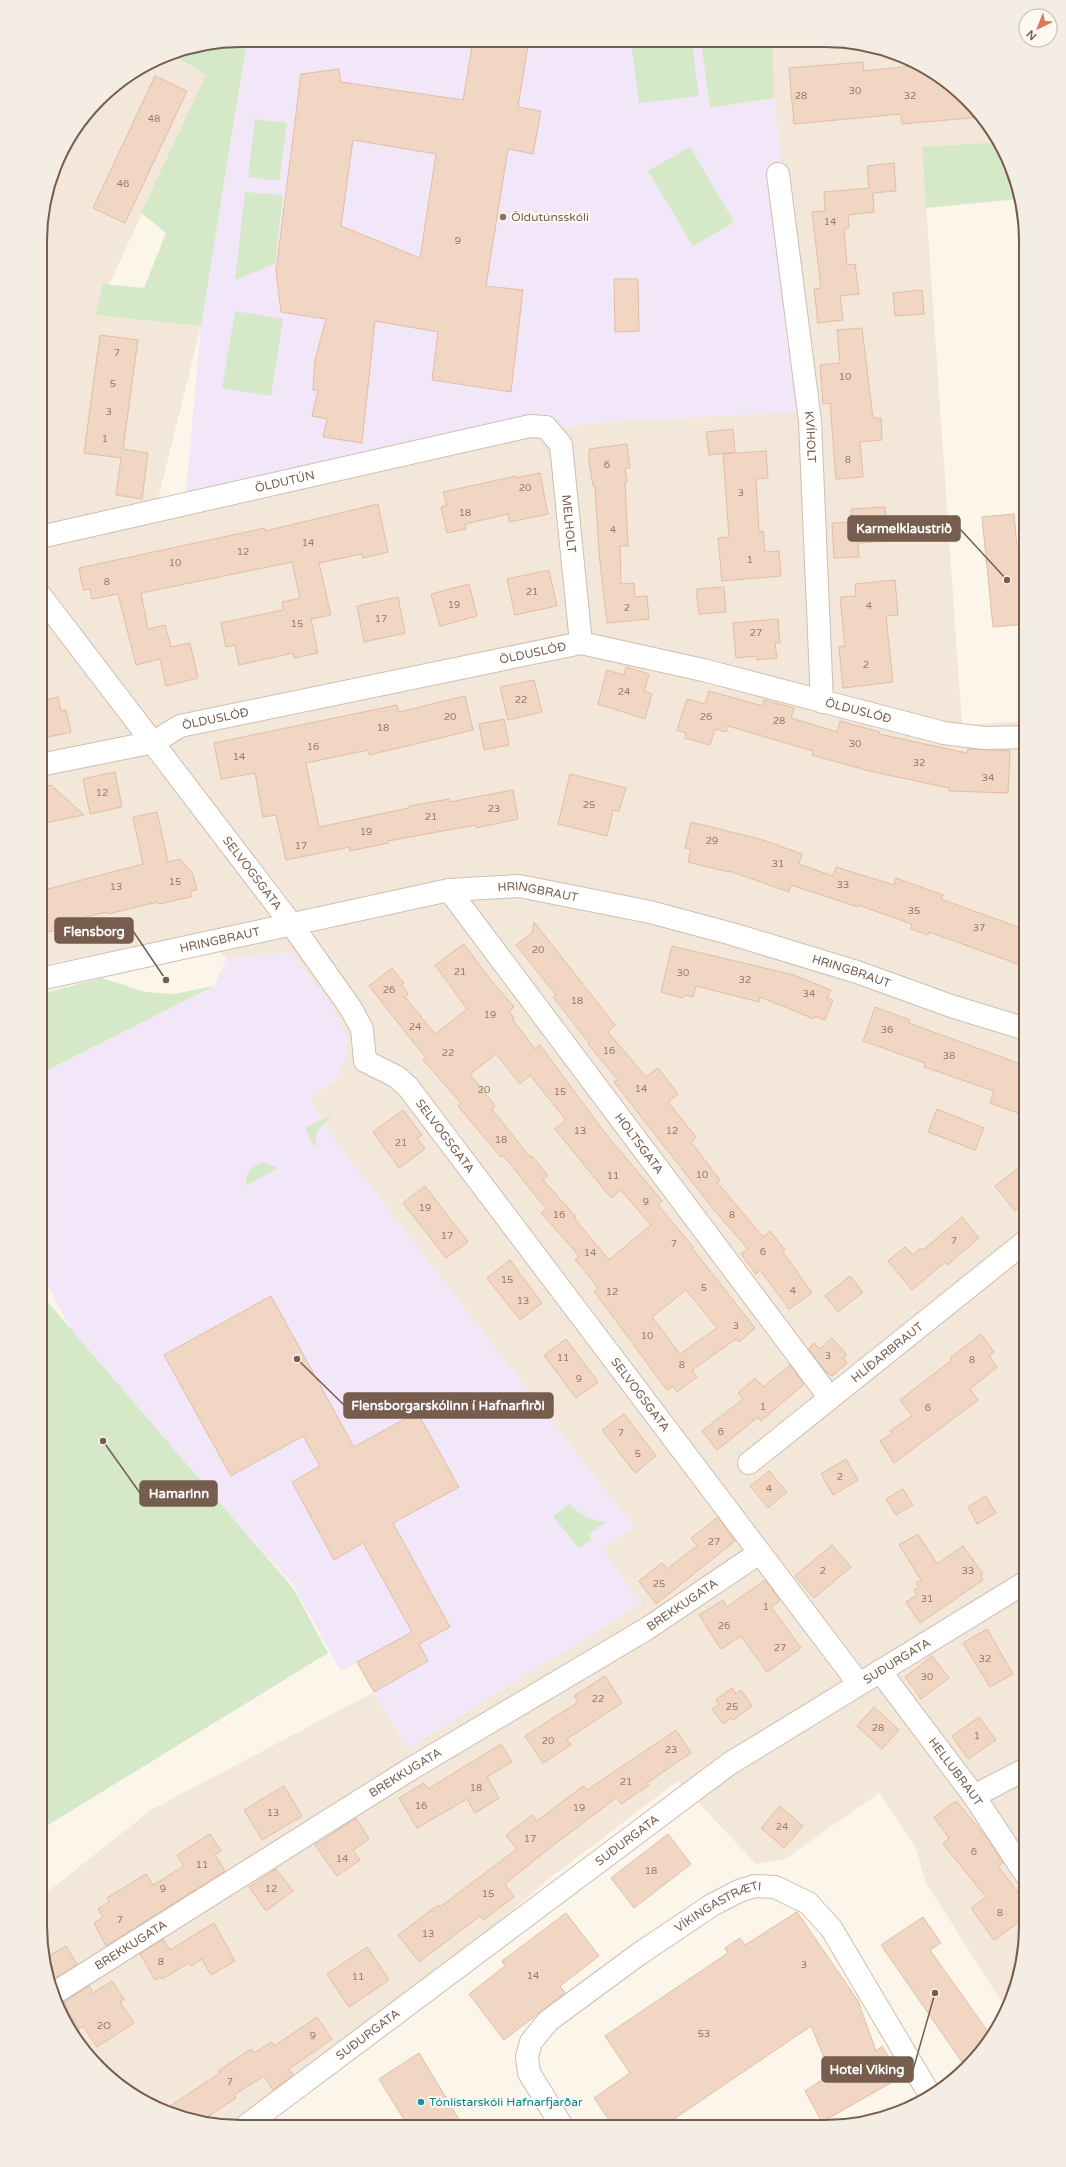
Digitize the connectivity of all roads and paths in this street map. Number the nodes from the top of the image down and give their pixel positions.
1 (778, 174) dead end
2 (530, 426) joint
3 (47, 535) edge
4 (47, 604) edge
5 (581, 643) junction
6 (822, 702) junction
7 (1019, 737) edge
8 (154, 742) junction
9 (47, 764) edge
10 (449, 890) junction
11 (292, 925) junction
12 (47, 978) edge
13 (1019, 1027) edge
14 (1019, 1247) edge
15 (830, 1398) junction
16 (749, 1463) dead end
17 (759, 1553) junction
18 (1019, 1586) edge
19 (880, 1671) junction
20 (859, 1684) junction
21 (1019, 1773) edge
22 (974, 1796) junction
23 (1019, 1864) edge
24 (58, 1991) edge
25 (927, 2091) edge
26 (254, 2120) edge
27 (558, 2120) edge

1 - 6 street, KVÍHOLT
2 - 3 street, ÖLDUTÚN
2 - 5 street, MELHOLT
4 - 8 street, SELVOGSGATA
5 - 6 street, ÖLDUSLÓÐ
5 - 8 street, ÖLDUSLÓÐ
6 - 7 street, ÖLDUSLÓÐ
8 - 9 street, ÖLDUSLÓÐ
8 - 11 street, SELVOGSGATA
10 - 11 street, HRINGBRAUT
10 - 13 street, HRINGBRAUT
10 - 15 street, HOLTSGATA
11 - 12 street, HRINGBRAUT
11 - 17 street, SELVOGSGATA
14 - 15 street, HLÍÐARBRAUT
15 - 16 street, HLÍÐARBRAUT
17 - 20 street, SELVOGSGATA
17 - 24 street, BREKKUGATA
18 - 19 street, SUÐURGATA
19 - 20 street, SUÐURGATA
19 - 22 street, HELLUBRAUT
20 - 26 street, SUÐURGATA
21 - 22 street
22 - 23 street, HELLUBRAUT
25 - 27 street, VÍKINGASTRÆTI

